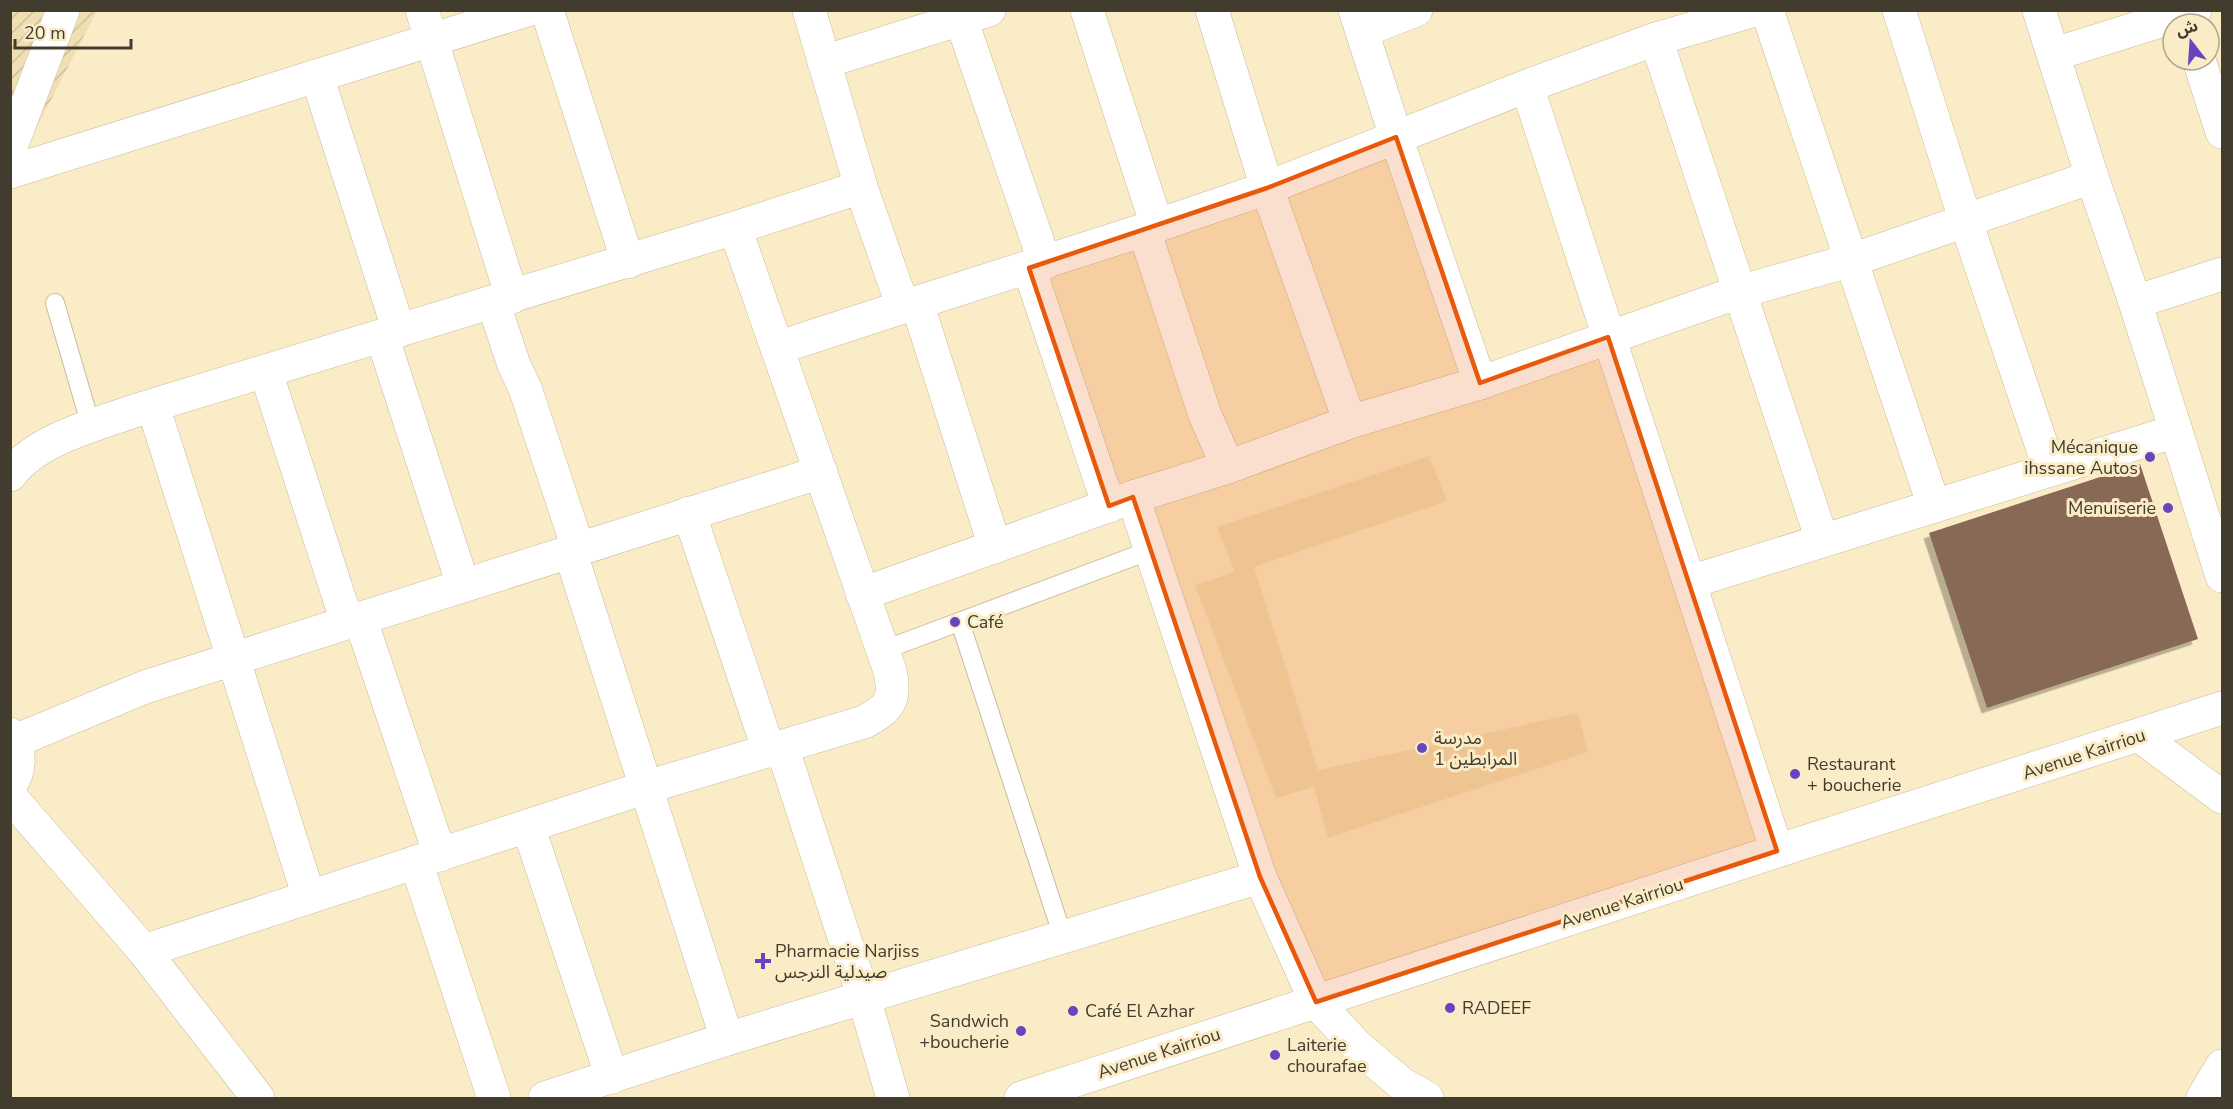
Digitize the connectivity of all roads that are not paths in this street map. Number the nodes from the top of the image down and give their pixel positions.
1 (63, 10) edge
2 (527, 10) edge
3 (547, 10) edge
4 (809, 10) edge
5 (1087, 10) edge
6 (1212, 10) edge
7 (1416, 10) edge
8 (1755, 10) edge
9 (1767, 10) edge
10 (1899, 10) edge
11 (2039, 10) edge
12 (975, 15) edge
13 (1359, 21) edge
14 (2161, 23) edge
15 (427, 26) edge
16 (1656, 39) junction
17 (2055, 54) junction
18 (824, 62) junction
19 (2203, 72) edge
20 (316, 76) junction
21 (1527, 86) junction
22 (2223, 132) edge
23 (1396, 137) junction
24 (10, 149) edge
25 (10, 172) edge
26 (2092, 177) junction
27 (861, 187) junction
28 (1267, 188) junction
29 (1965, 219) junction
30 (735, 228) junction
31 (1151, 228) junction
32 (1852, 260) junction
33 (628, 262) junction
34 (1037, 266) junction
35 (2223, 274) edge
36 (1739, 292) junction
37 (503, 299) junction
38 (2135, 302) junction
39 (55, 303) dead end
40 (910, 305) junction
41 (390, 334) junction
42 (1608, 337) junction
43 (777, 348) junction
44 (266, 372) junction
45 (1480, 383) junction
46 (153, 406) junction
47 (1350, 422) junction
48 (91, 426) junction
49 (2176, 431) junction
50 (1228, 467) junction
51 (2050, 470) junction
52 (821, 472) junction
53 (10, 475) edge
54 (1121, 502) junction
55 (1934, 506) junction
56 (689, 513) junction
57 (1822, 540) junction
58 (996, 547) junction
59 (574, 550) junction
60 (1151, 550) junction
61 (2223, 576) edge
62 (1690, 582) junction
63 (463, 585) junction
64 (862, 594) junction
65 (354, 620) junction
66 (960, 622) junction
67 (884, 650) junction
68 (233, 659) junction
69 (2223, 708) edge
70 (2140, 736) junction
71 (13, 737) edge
72 (775, 749) junction
73 (10, 786) edge
74 (646, 787) junction
75 (10, 796) edge
76 (2223, 797) edge
77 (528, 826) junction
78 (1777, 851) junction
79 (428, 858) junction
80 (1260, 877) junction
81 (309, 897) junction
82 (1063, 937) junction
83 (144, 951) junction
84 (864, 998) junction
85 (1316, 1002) junction
86 (727, 1039) junction
87 (2223, 1066) edge
88 (612, 1077) junction
89 (1038, 1096) edge
90 (258, 1098) edge
91 (494, 1098) edge
92 (545, 1098) edge
93 (893, 1098) edge
94 (1427, 1098) edge
95 (2203, 1098) edge

1 - 24 street
2 - 15 street
3 - 33 street
4 - 18 street
5 - 31 street
6 - 28 street
7 - 13 street
8 - 16 street
9 - 32 street
10 - 29 street
11 - 17 street
12 - 18 street
12 - 34 street
13 - 23 street
14 - 17 street
15 - 20 street
15 - 37 street
16 - 21 street
16 - 36 street
17 - 26 street
18 - 27 street
19 - 22 street
20 - 25 street
20 - 41 street
21 - 23 street
21 - 42 street
23 - 28 street
23 - 45 street
26 - 29 street
26 - 38 street
27 - 30 street
27 - 40 street
28 - 31 street
28 - 47 street
29 - 32 street
29 - 51 street
30 - 33 street
30 - 43 street
31 - 34 street
31 - 50 street
32 - 36 street
32 - 55 street
33 - 37 street
34 - 40 street
34 - 54 street
35 - 38 street
36 - 42 street
36 - 57 street
37 - 41 street
37 - 59 street
38 - 49 street
39 - 48 lane
40 - 43 street
40 - 58 street
41 - 44 street
41 - 63 street
42 - 45 street
42 - 62 street
43 - 52 street
44 - 46 street
44 - 65 street
45 - 47 street
46 - 48 street
46 - 68 street
47 - 50 street
48 - 53 street
49 - 51 street
49 - 61 street
50 - 54 street
51 - 55 street
52 - 56 street
52 - 64 street
54 - 58 street
54 - 60 street
55 - 57 street
56 - 59 street
56 - 72 street
57 - 62 street
58 - 64 street
59 - 63 street
59 - 74 street
60 - 66 lane
60 - 80 street
62 - 78 street
63 - 65 street
64 - 67 street
65 - 68 street
65 - 79 street
66 - 67 lane
66 - 82 lane
67 - 72 street
68 - 71 street
68 - 81 street
69 - 70 street, Avenue Kairriou
70 - 76 street
70 - 78 street, Avenue Kairriou
71 - 73 street
72 - 74 street
72 - 84 street
74 - 77 street
74 - 86 street
75 - 83 street
77 - 79 street
77 - 88 street
78 - 85 street, Avenue Kairriou
79 - 81 street
79 - 91 street
80 - 82 street
80 - 85 street
81 - 83 street
82 - 84 street
83 - 90 street
84 - 86 street
84 - 93 street
85 - 89 street, Avenue Kairriou
85 - 94 street
86 - 88 street
87 - 95 street
88 - 92 street

